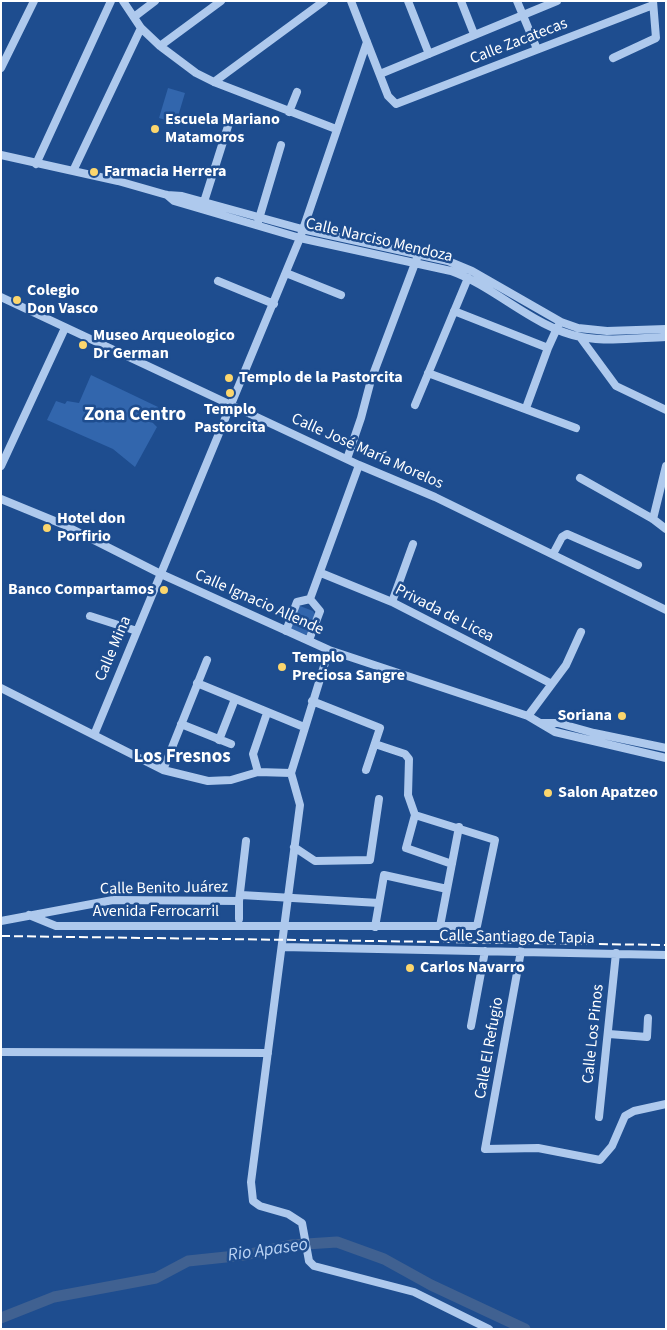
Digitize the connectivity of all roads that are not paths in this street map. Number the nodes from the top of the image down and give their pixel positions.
1 (34, 1) edge
2 (111, 1) edge
3 (122, 1) edge
4 (154, 1) edge
5 (221, 1) edge
6 (324, 1) edge
7 (351, 1) edge
8 (408, 1) edge
9 (461, 1) edge
10 (517, 1) edge
11 (557, 1) edge
12 (653, 3) edge
13 (523, 15) junction
14 (134, 17) junction
15 (140, 28) junction
16 (474, 34) junction
17 (368, 42) junction
18 (160, 46) junction
19 (537, 49) junction
20 (429, 54) junction
21 (613, 58) dead end
22 (1, 68) edge
23 (380, 74) junction
24 (214, 82) junction
25 (297, 92) dead end
26 (289, 112) junction
27 (230, 124) dead end
28 (336, 129) junction
29 (281, 145) dead end
30 (1, 155) edge
31 (36, 164) junction
32 (73, 171) junction
33 (167, 194) junction
34 (205, 202) junction
35 (200, 210) junction
36 (259, 218) junction
37 (256, 226) junction
38 (301, 234) junction
39 (418, 253) junction
40 (415, 262) junction
41 (286, 273) junction
42 (468, 278) junction
43 (218, 281) dead end
44 (341, 295) dead end
45 (1, 297) edge
46 (274, 304) junction
47 (454, 311) junction
48 (559, 326) junction
49 (65, 328) junction
50 (666, 329) edge
51 (580, 337) junction
52 (666, 337) edge
53 (548, 348) junction
54 (428, 373) junction
55 (416, 405) dead end
56 (232, 406) junction
57 (526, 408) junction
58 (666, 410) edge
59 (576, 428) dead end
60 (346, 459) junction
61 (358, 465) junction
62 (1, 466) edge
63 (666, 466) edge
64 (580, 478) dead end
65 (664, 482) edge
66 (1, 499) edge
67 (653, 519) junction
68 (666, 529) edge
69 (413, 544) dead end
70 (552, 554) junction
71 (638, 565) dead end
72 (321, 573) junction
73 (161, 574) junction
74 (310, 599) junction
75 (392, 602) junction
76 (666, 610) edge
77 (90, 616) dead end
78 (137, 630) junction
79 (286, 631) junction
80 (581, 632) dead end
81 (309, 640) junction
82 (329, 650) junction
83 (207, 660) dead end
84 (198, 683) junction
85 (552, 684) junction
86 (1, 688) edge
87 (235, 699) junction
88 (312, 701) junction
89 (267, 713) junction
90 (528, 716) junction
91 (542, 723) junction
92 (181, 724) junction
93 (304, 727) junction
94 (94, 735) junction
95 (219, 740) junction
96 (231, 744) dead end
97 (374, 744) junction
98 (666, 748) edge
99 (666, 758) edge
100 (163, 770) junction
101 (366, 770) dead end
102 (258, 772) junction
103 (291, 773) junction
104 (379, 799) dead end
105 (415, 814) junction
106 (459, 827) junction
107 (246, 841) dead end
108 (294, 847) junction
109 (452, 864) junction
110 (447, 888) junction
111 (240, 898) junction
112 (289, 898) junction
113 (379, 903) junction
114 (28, 915) junction
115 (239, 919) dead end
116 (1, 921) edge
117 (285, 926) junction
118 (440, 926) junction
119 (375, 927) junction
120 (282, 947) junction
121 (521, 951) junction
122 (485, 952) junction
123 (616, 953) junction
124 (666, 955) edge
125 (648, 1018) dead end
126 (471, 1026) dead end
127 (609, 1034) junction
128 (1, 1052) edge
129 (268, 1053) junction
130 (666, 1104) edge
131 (599, 1117) dead end
132 (488, 1329) edge

1 - 22 street
2 - 31 street
3 - 14 street
4 - 14 street
5 - 18 street
6 - 24 street
7 - 17 street
8 - 20 street
9 - 16 street
10 - 13 street
11 - 13 street
12 - 19 street, Calle Zacatecas
12 - 21 street
13 - 16 street
13 - 19 street
14 - 15 street
15 - 18 street
15 - 32 street
16 - 20 street
17 - 23 street
17 - 28 street, Calle Mina
18 - 24 street
19 - 23 street, Calle Zacatecas
20 - 23 street
24 - 26 street
25 - 26 street
26 - 28 street
27 - 34 street
28 - 38 street, Calle Mina
29 - 36 street
30 - 31 street, Calle Narciso Mendoza
31 - 32 street, Calle Narciso Mendoza
32 - 33 street, Calle Narciso Mendoza
33 - 34 street, Calle Narciso Mendoza
33 - 35 street, Calle Narciso Mendoza
34 - 35 street
34 - 36 street, Calle Narciso Mendoza
35 - 37 street, Calle Narciso Mendoza
36 - 37 street
36 - 38 street, Calle Narciso Mendoza
37 - 38 street, Calle Narciso Mendoza
38 - 39 street, Calle Narciso Mendoza
38 - 40 street, Calle Narciso Mendoza
38 - 41 street, Calle Mina
39 - 40 street
39 - 48 street, Calle Narciso Mendoza
40 - 42 street, Calle Narciso Mendoza
40 - 60 street
41 - 44 street
41 - 46 street, Calle Mina
42 - 47 street
42 - 48 street, Calle Narciso Mendoza
43 - 46 street
45 - 49 street, Calle José María Morelos
46 - 56 street, Calle Mina
47 - 53 street
47 - 54 street
48 - 50 street, Calle Narciso Mendoza
48 - 51 street, Calle Narciso Mendoza
48 - 53 street
49 - 56 street, Calle José María Morelos
49 - 62 street
51 - 52 street, Calle Narciso Mendoza
51 - 58 street
53 - 57 street
54 - 55 street
54 - 57 street
56 - 60 street, Calle José María Morelos
56 - 73 street, Calle Mina
57 - 59 street
60 - 61 street, Calle José María Morelos
61 - 70 street, Calle José María Morelos
61 - 72 street
63 - 65 street
64 - 67 street
65 - 67 street
66 - 73 street, Calle Ignacio Allende
67 - 68 street
69 - 75 street
70 - 71 street
70 - 76 street, Calle José María Morelos
72 - 74 street
72 - 75 street, Privada de Licea
73 - 78 street, Calle Mina
73 - 79 street, Calle Ignacio Allende
74 - 79 street
74 - 81 street
75 - 85 street, Privada de Licea
77 - 78 street
78 - 94 street, Calle Mina
79 - 81 street, Calle Ignacio Allende
80 - 85 street
81 - 82 street, Calle Ignacio Allende
82 - 88 street
82 - 90 street, Calle Ignacio Allende
83 - 84 street
84 - 87 street
84 - 92 street
85 - 90 street
86 - 94 street
87 - 89 street
87 - 95 street
88 - 93 street
88 - 97 street
89 - 93 street
89 - 102 street
90 - 91 street, Calle Ignacio Allende
91 - 98 street, Calle Ignacio Allende
91 - 99 street, Calle Ignacio Allende
92 - 95 street
92 - 100 street
93 - 103 street
94 - 100 street
95 - 96 street
97 - 101 street
97 - 105 street
100 - 102 street
102 - 103 street
103 - 108 street
104 - 108 street
105 - 106 street
105 - 109 street
106 - 109 street
106 - 118 street, Avenida Ferrocarril
107 - 111 street
108 - 112 street
109 - 110 street
110 - 113 street
110 - 118 street
111 - 112 street, Calle Benito Juárez
111 - 114 street, Calle Benito Juárez
111 - 115 street
112 - 113 street, Calle Benito Juárez
112 - 117 street
113 - 119 street
114 - 116 street, Calle Benito Juárez
114 - 117 street, Avenida Ferrocarril
117 - 119 street, Avenida Ferrocarril
117 - 120 street
118 - 119 street, Avenida Ferrocarril
120 - 122 street, Calle Santiago de Tapia
120 - 129 street
121 - 122 street, Calle Santiago de Tapia
121 - 123 street, Calle Santiago de Tapia
121 - 130 street, Calle El Refugio
122 - 126 street
123 - 124 street, Calle Santiago de Tapia
123 - 127 street, Calle Los Pinos
125 - 127 street
127 - 131 street, Calle Los Pinos
128 - 129 street
129 - 132 street

